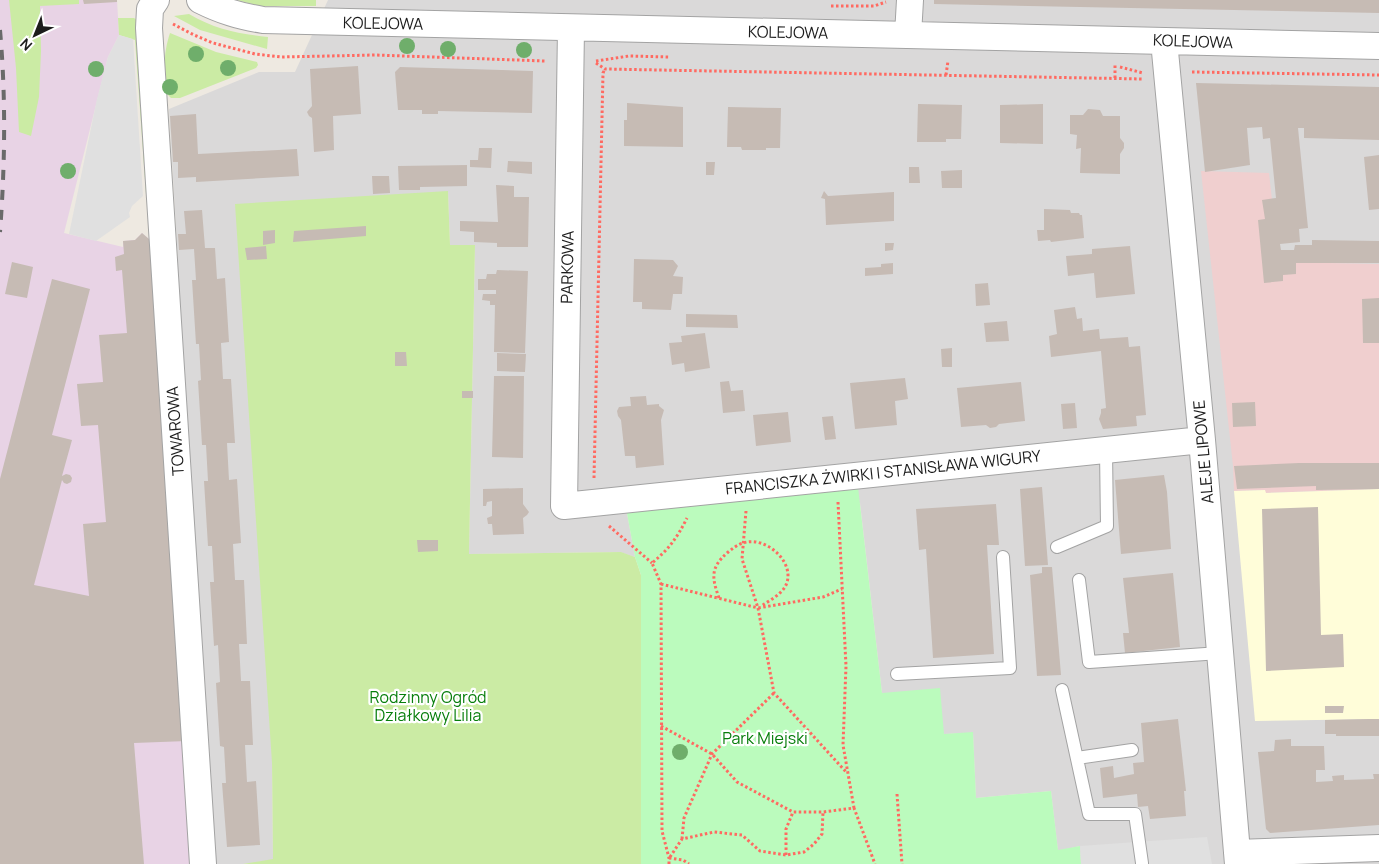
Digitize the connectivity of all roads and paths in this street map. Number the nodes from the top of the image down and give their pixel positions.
1 (200, 0) edge
2 (910, 0) edge
3 (155, 1) edge
4 (571, 28) junction
5 (908, 35) junction
6 (1164, 41) junction
7 (1379, 46) edge
8 (952, 57) dead end
9 (551, 61) dead end
10 (593, 62) dead end
11 (605, 69) junction
12 (1379, 75) edge
13 (946, 76) junction
14 (1188, 77) dead end
15 (1147, 81) dead end
16 (1202, 440) junction
17 (1106, 450) junction
18 (579, 498) junction
19 (837, 498) dead end
20 (746, 506) dead end
21 (690, 511) dead end
22 (744, 542) junction
23 (1057, 547) dead end
24 (1004, 557) dead end
25 (652, 563) junction
26 (1079, 580) dead end
27 (661, 584) junction
28 (842, 589) junction
29 (719, 598) junction
30 (758, 608) junction
31 (1220, 653) junction
32 (897, 674) dead end
33 (1062, 690) dead end
34 (774, 693) junction
35 (661, 726) junction
36 (1132, 750) dead end
37 (712, 754) junction
38 (1077, 758) junction
39 (848, 773) junction
40 (897, 794) dead end
41 (854, 808) junction
42 (793, 812) junction
43 (823, 812) junction
44 (682, 838) junction
45 (1379, 848) edge
46 (786, 855) junction
47 (669, 858) junction
48 (1237, 859) edge
49 (1142, 863) edge
50 (203, 864) edge
51 (669, 864) edge
52 (689, 864) edge
53 (875, 864) edge
54 (902, 864) edge

1 - 4 street, KOLEJOWA
2 - 5 street
3 - 9 path
3 - 50 street, TOWAROWA
4 - 5 street, KOLEJOWA
4 - 18 street, PARKOWA
5 - 6 street, KOLEJOWA
6 - 7 street, KOLEJOWA
6 - 16 street, ALEJE LIPOWE
8 - 13 path
10 - 11 path
11 - 13 path
11 - 18 path
12 - 14 path
13 - 15 path
16 - 17 street, FRANCISZKA ŻWIRKI I STANISŁAWA WIGURY
16 - 31 street, ALEJE LIPOWE
17 - 18 street, FRANCISZKA ŻWIRKI I STANISŁAWA WIGURY
17 - 23 lane
18 - 25 path
19 - 28 path
20 - 22 path
21 - 25 path
22 - 29 path
22 - 30 path
22 - 30 path
24 - 32 lane
25 - 27 path
26 - 31 lane
27 - 29 path
27 - 35 path
28 - 30 path
28 - 39 path
29 - 30 path
30 - 34 path
31 - 48 street, ALEJE LIPOWE
33 - 38 lane
34 - 37 path
34 - 39 path
35 - 37 path
35 - 47 path
36 - 38 lane
37 - 42 path
37 - 44 path
38 - 49 lane
39 - 41 path
40 - 54 path
41 - 43 path
41 - 53 path
42 - 43 path
42 - 46 path
43 - 46 path
44 - 46 path
44 - 47 path
45 - 48 street
47 - 51 path
47 - 52 path

